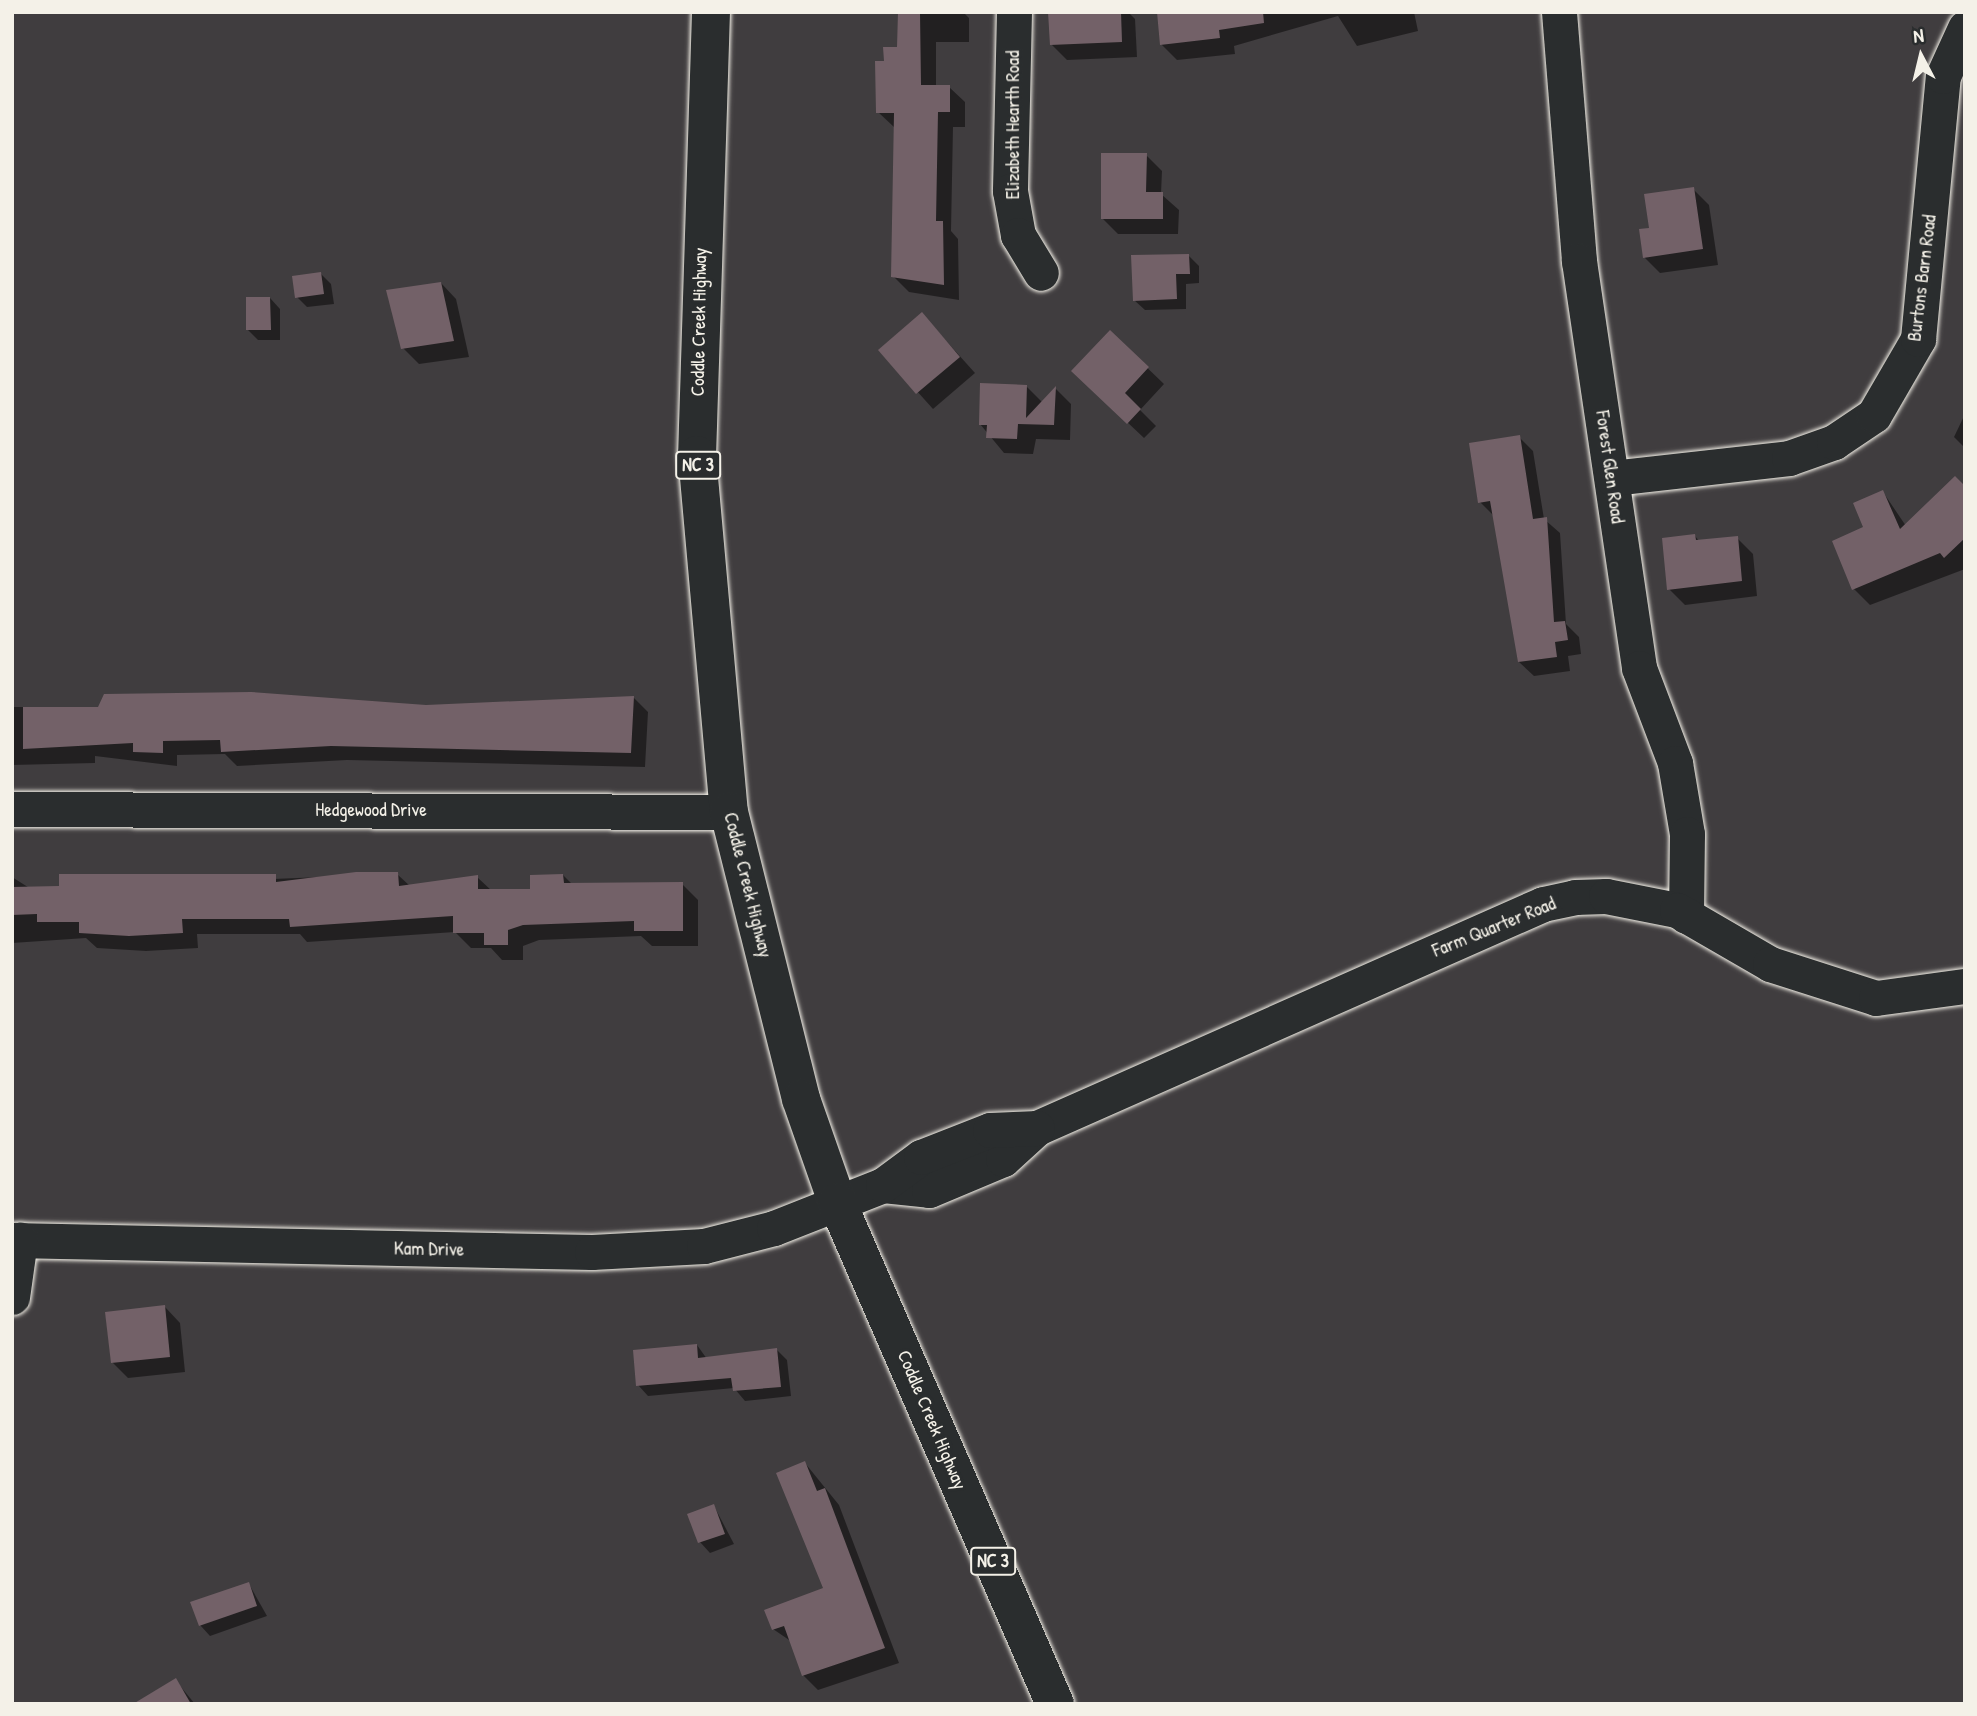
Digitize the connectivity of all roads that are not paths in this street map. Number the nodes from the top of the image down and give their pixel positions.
1 (711, 12) edge
2 (1014, 12) edge
3 (1559, 12) edge
4 (1965, 28) edge
5 (1041, 272) dead end
6 (1612, 478) junction
7 (12, 809) edge
8 (729, 812) junction
9 (1686, 916) junction
10 (1965, 986) edge
11 (837, 1202) junction
12 (16, 1240) edge
13 (12, 1297) edge
14 (1055, 1704) edge

1 - 8 main road, Coddle Creek Highway / NC 3
2 - 5 street, Elizabeth Hearth Road
3 - 6 street, Forest Glen Road
4 - 6 street, Burtons Barn Road
6 - 9 street, Forest Glen Road
7 - 8 street, Hedgewood Drive
8 - 11 main road, Coddle Creek Highway / NC 3
9 - 10 street, Farm Quarter Road
9 - 11 street, Farm Quarter Road
11 - 12 street, Kam Drive
11 - 14 main road, Coddle Creek Highway / NC 3
12 - 13 street

